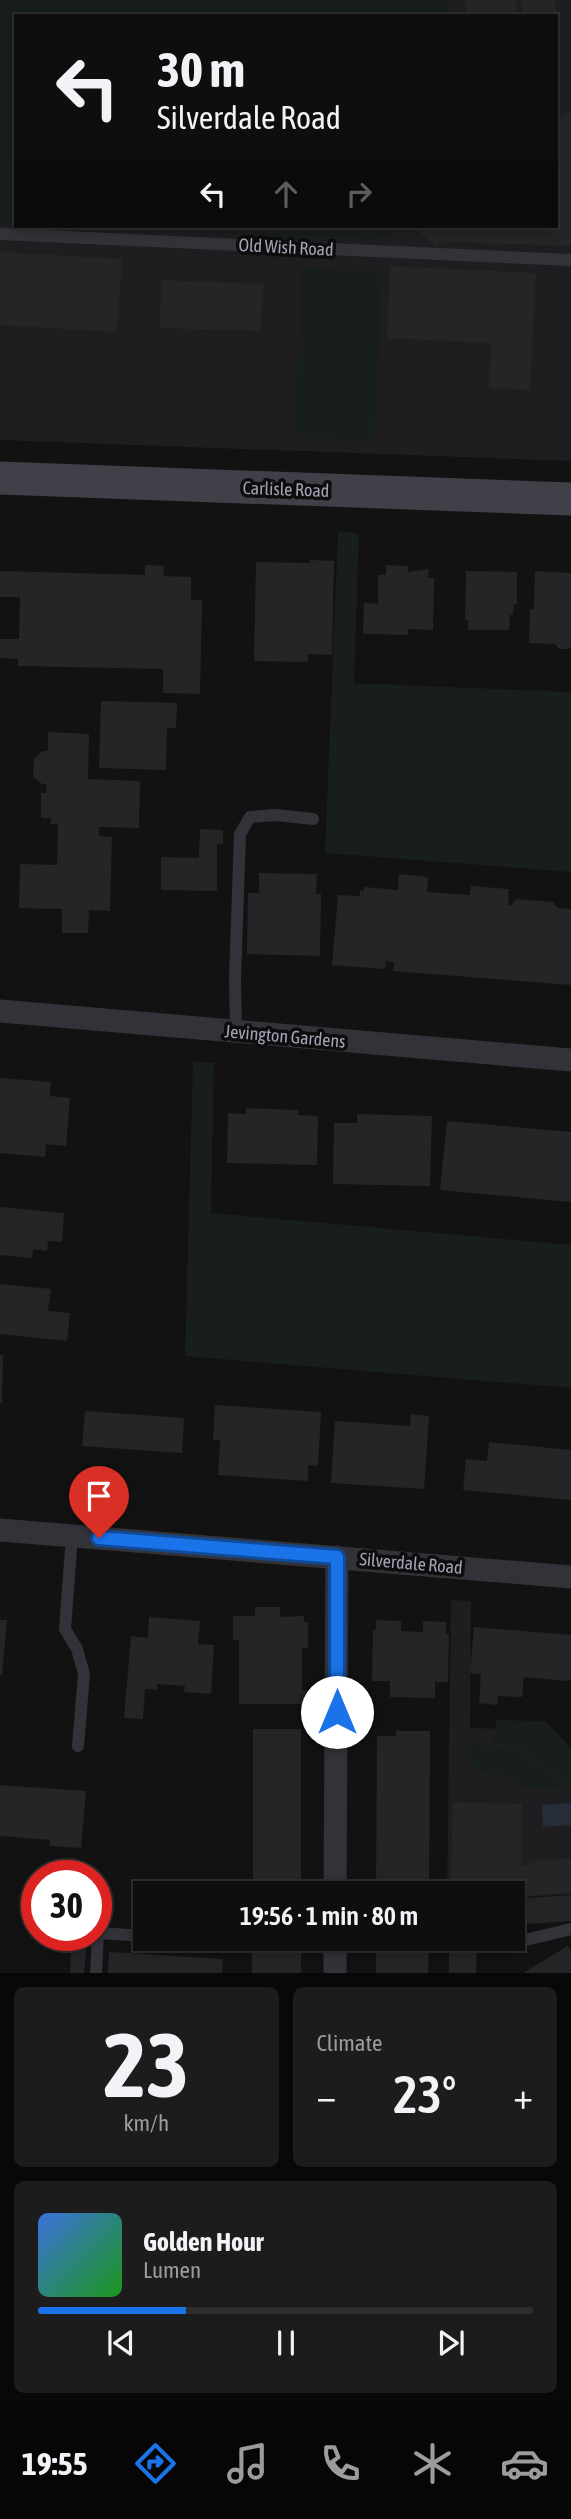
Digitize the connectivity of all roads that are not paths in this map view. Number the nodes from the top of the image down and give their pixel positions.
1 (0, 234) edge
2 (571, 260) edge
3 (0, 478) edge
4 (571, 499) edge
5 (313, 819) dead end
6 (0, 1011) edge
7 (236, 1032) junction
8 (571, 1060) edge
9 (0, 1530) edge
10 (72, 1536) junction
11 (337, 1557) junction
12 (571, 1577) edge
13 (78, 1745) dead end
14 (335, 1881) edge
15 (571, 1928) edge
16 (133, 1935) edge
17 (525, 1940) edge
18 (335, 1951) edge
19 (96, 1973) edge
20 (335, 1973) edge

1 - 2 lane, Old Wish Road
3 - 4 street, Carlisle Road
5 - 7 lane
6 - 7 street, Jevington Gardens
7 - 8 street, Jevington Gardens
9 - 10 street, Silverdale Road
10 - 11 street, Silverdale Road
10 - 13 lane
11 - 12 street, Silverdale Road
11 - 14 street
15 - 17 lane
16 - 19 lane
18 - 20 street

